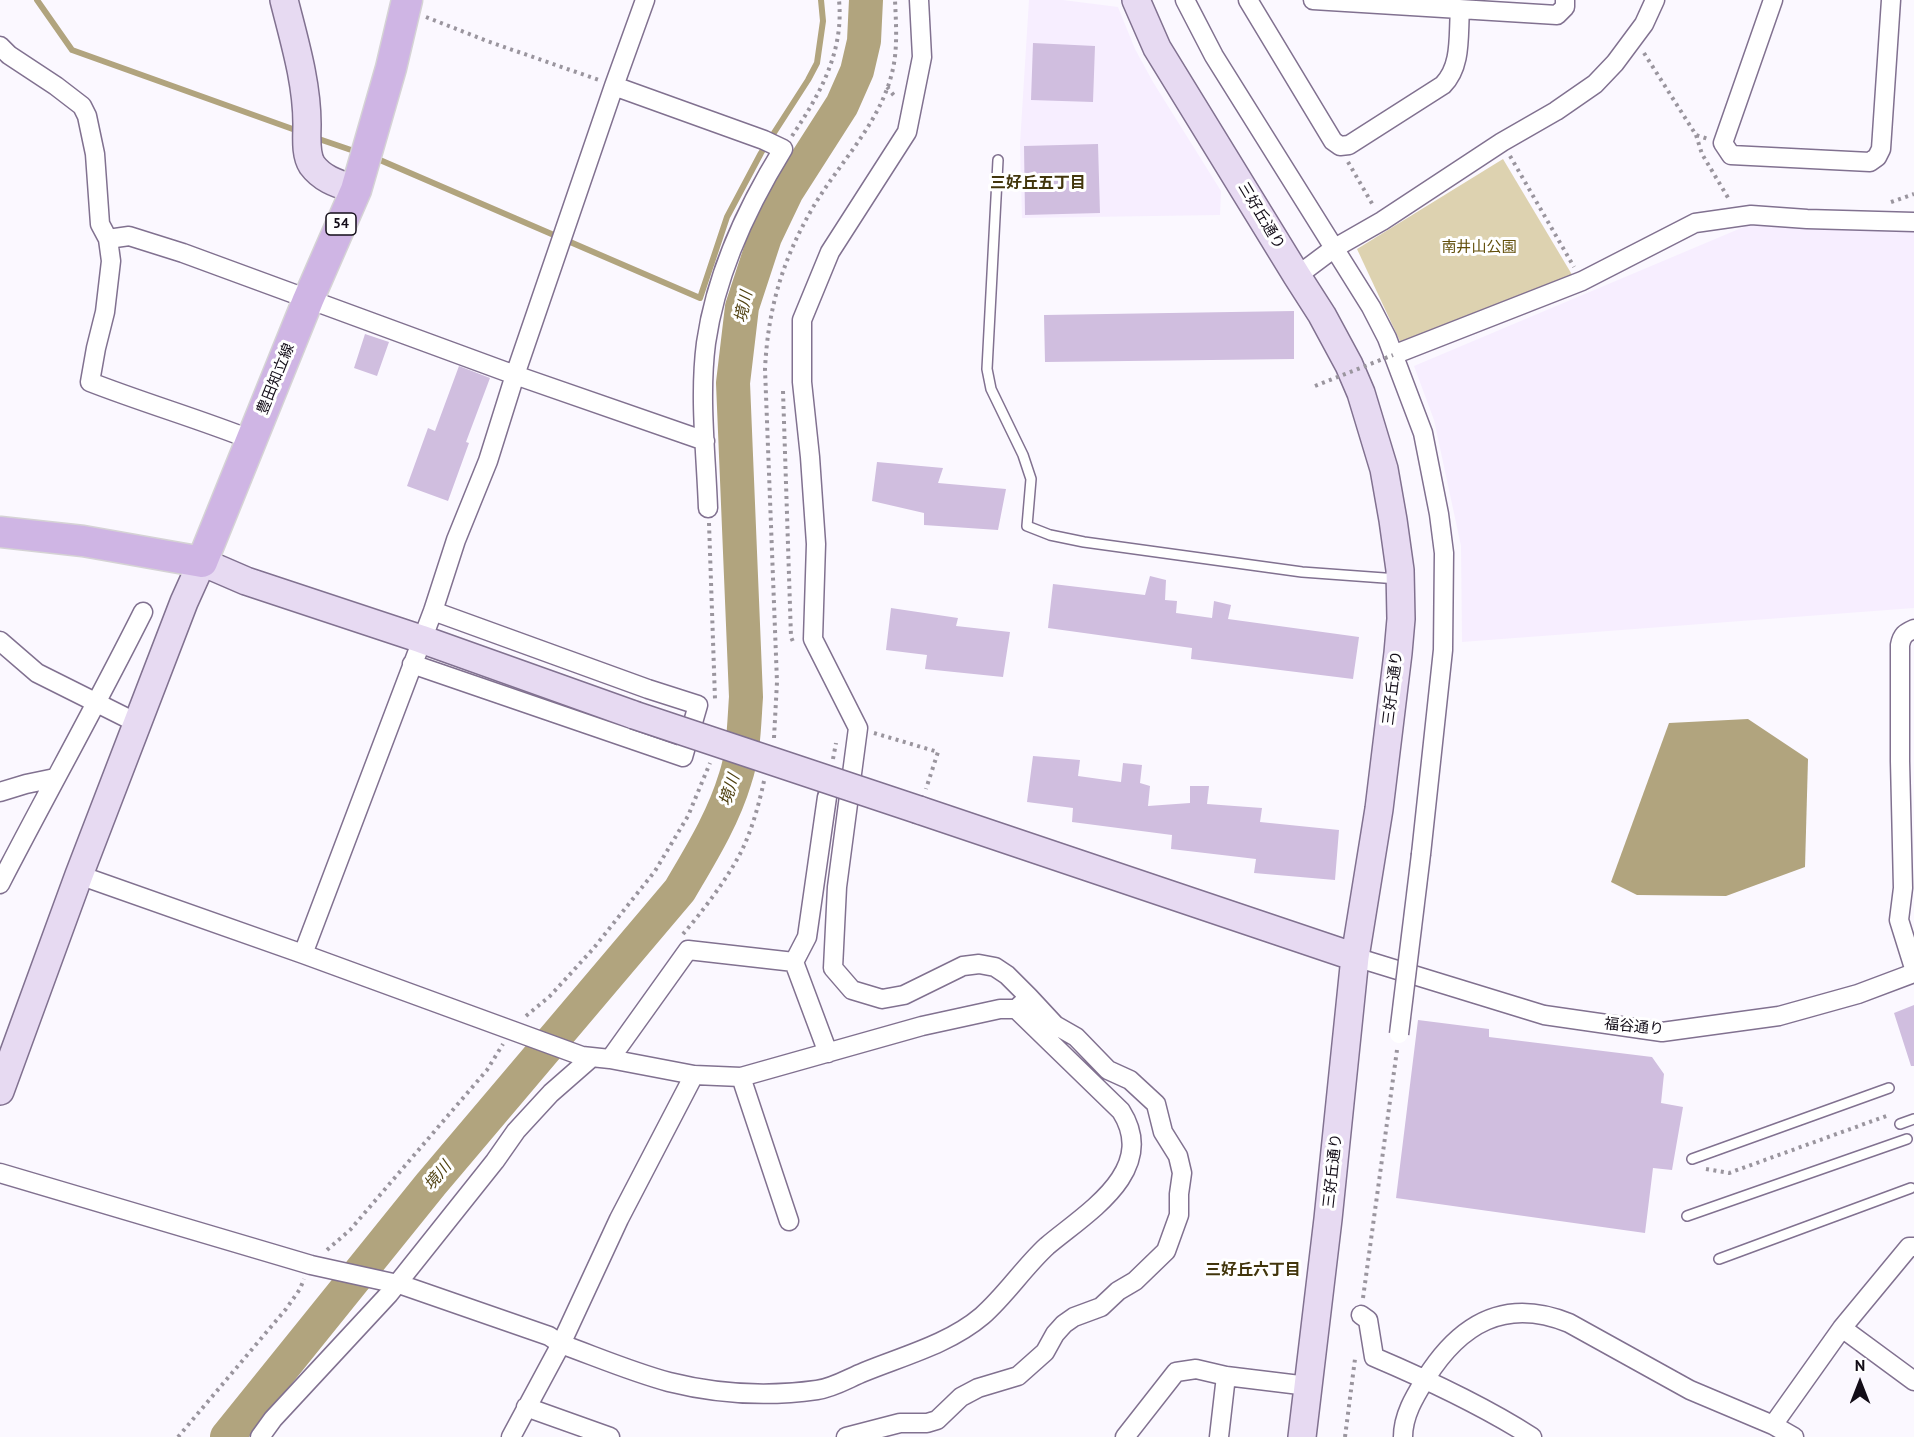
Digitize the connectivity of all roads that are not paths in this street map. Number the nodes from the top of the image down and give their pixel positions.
1 (284, 0) edge
2 (645, 0) edge
3 (919, 0) edge
4 (1136, 0) edge
5 (1185, 0) edge
6 (1248, 0) edge
7 (1313, 0) edge
8 (1565, 0) edge
9 (1655, 0) edge
10 (1773, 0) edge
11 (1891, 0) edge
12 (407, 5) edge
13 (1460, 10) junction
14 (0, 46) edge
15 (614, 86) junction
16 (998, 160) dead end
17 (356, 190) junction
18 (1914, 222) edge
19 (108, 239) junction
20 (1297, 276) junction
21 (308, 300) junction
22 (1393, 355) junction
23 (515, 375) junction
24 (252, 440) junction
25 (705, 441) junction
26 (708, 508) road end
27 (0, 532) edge
28 (202, 562) junction
29 (1400, 579) junction
30 (433, 611) junction
31 (143, 612) dead end
32 (1914, 630) edge
33 (421, 639) junction
34 (0, 641) edge
35 (412, 664) junction
36 (98, 703) junction
37 (137, 723) junction
38 (1907, 759) edge
39 (55, 778) junction
40 (0, 792) edge
41 (827, 797) dead end
42 (79, 875) junction
43 (0, 884) edge
44 (1909, 886) edge
45 (303, 954) junction
46 (1355, 957) junction
47 (794, 962) junction
48 (1914, 968) edge
49 (1914, 973) edge
50 (1022, 1003) junction
51 (1399, 1034) road end
52 (828, 1053) junction
53 (586, 1057) junction
54 (610, 1059) junction
55 (694, 1075) junction
56 (741, 1077) junction
57 (1889, 1088) dead end
58 (0, 1091) edge
59 (1914, 1119) edge
60 (1900, 1124) dead end
61 (1907, 1140) dead end
62 (1694, 1163) road end
63 (0, 1173) edge
64 (1911, 1188) dead end
65 (1687, 1216) dead end
66 (789, 1221) dead end
67 (1914, 1247) edge
68 (1719, 1259) dead end
69 (387, 1283) junction
70 (1361, 1315) road end
71 (1842, 1328) junction
72 (561, 1344) junction
73 (1226, 1376) junction
74 (1425, 1379) junction
75 (1914, 1381) edge
76 (1308, 1386) junction
77 (526, 1407) junction
78 (1773, 1425) junction
79 (260, 1437) edge
80 (511, 1437) edge
81 (610, 1437) edge
82 (846, 1437) edge
83 (1125, 1437) edge
84 (1219, 1437) edge
85 (1302, 1437) edge
86 (1403, 1437) edge
87 (1532, 1437) edge
88 (1794, 1437) edge

1 - 17 street
2 - 15 street
3 - 50 street
4 - 20 street, 三好丘通り
5 - 22 street
6 - 13 street
7 - 13 street
8 - 13 street
9 - 20 street
10 - 11 street
12 - 17 main road, 豊田知立線 / 54
14 - 19 street
15 - 23 street
15 - 25 street
16 - 29 lane
17 - 21 main road, 豊田知立線 / 54
18 - 22 street
19 - 21 street
19 - 24 street
20 - 29 street, 三好丘通り
21 - 23 street
21 - 24 main road, 豊田知立線 / 54
22 - 51 street, bridge
23 - 25 street
23 - 30 street
24 - 28 main road, 豊田知立線 / 54
25 - 26 street
27 - 28 main road
28 - 33 street
28 - 37 street
29 - 46 street, 三好丘通り
30 - 33 street
30 - 35 street
31 - 36 street
32 - 38 street
33 - 35 street
33 - 46 street, bridge
34 - 36 street
35 - 45 street
36 - 37 street
36 - 39 street
37 - 42 street
38 - 44 street
39 - 40 street
39 - 43 street
41 - 47 street
42 - 45 street
42 - 58 street
44 - 48 street
45 - 53 street
46 - 49 street, 福谷通り
46 - 76 street, 三好丘通り
47 - 52 street
47 - 54 street
50 - 52 street
50 - 72 street
50 - 82 street
52 - 56 street
53 - 54 street
53 - 69 street
54 - 55 street
55 - 56 street
55 - 72 street
56 - 66 street
57 - 62 lane
59 - 60 lane
61 - 65 lane
63 - 69 street
64 - 68 lane
67 - 71 street
69 - 72 street
69 - 79 street
70 - 74 street
71 - 75 street
71 - 78 street
72 - 77 street
73 - 76 street
73 - 83 street
73 - 84 street
74 - 78 street
74 - 86 street
74 - 87 street
76 - 85 street, 三好丘通り
77 - 80 street
77 - 81 street
78 - 88 street

